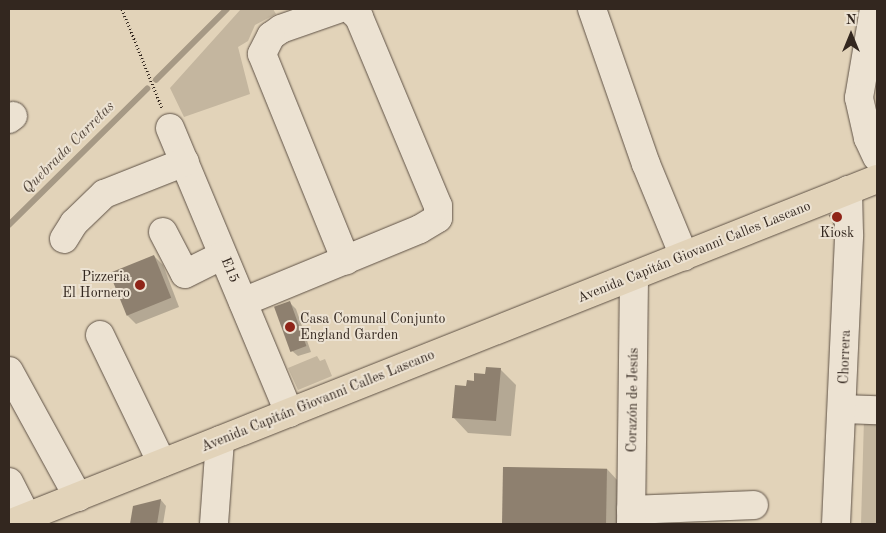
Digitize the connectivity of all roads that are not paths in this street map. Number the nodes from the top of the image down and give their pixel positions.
1 (338, 9) edge
2 (350, 9) edge
3 (592, 9) edge
4 (874, 9) edge
5 (170, 128) road end
6 (877, 157) edge
7 (184, 162) junction
8 (877, 179) edge
9 (848, 190) junction
10 (163, 232) dead end
11 (64, 239) dead end
12 (223, 255) junction
13 (684, 256) junction
14 (346, 260) junction
15 (634, 276) junction
16 (243, 302) junction
17 (100, 335) dead end
18 (9, 371) edge
19 (842, 409) junction
20 (877, 410) edge
21 (289, 413) junction
22 (220, 440) junction
23 (162, 463) junction
24 (9, 482) edge
25 (78, 496) junction
26 (754, 505) dead end
27 (631, 517) edge
28 (18, 520) edge
29 (214, 524) edge
30 (836, 524) edge

1 - 14 street
2 - 14 street
3 - 13 street
4 - 6 street
5 - 7 street, E15
7 - 11 street
7 - 12 street, E15
8 - 9 main road, Avenida Capitán Giovanni Calles Lascano
9 - 13 main road, Avenida Capitán Giovanni Calles Lascano
9 - 19 street, Chorrera
10 - 12 street
12 - 16 street, E15
13 - 15 main road, Avenida Capitán Giovanni Calles Lascano
14 - 16 street
15 - 21 main road, Avenida Capitán Giovanni Calles Lascano
15 - 27 street, Corazón de Jesús
16 - 21 street, E15
17 - 23 street
18 - 25 street
19 - 20 street
19 - 30 street, Chorrera
21 - 22 main road, Avenida Capitán Giovanni Calles Lascano
22 - 23 main road, Avenida Capitán Giovanni Calles Lascano
22 - 29 street
23 - 25 main road, Avenida Capitán Giovanni Calles Lascano
24 - 28 street
25 - 28 main road, Avenida Capitán Giovanni Calles Lascano
26 - 27 street

